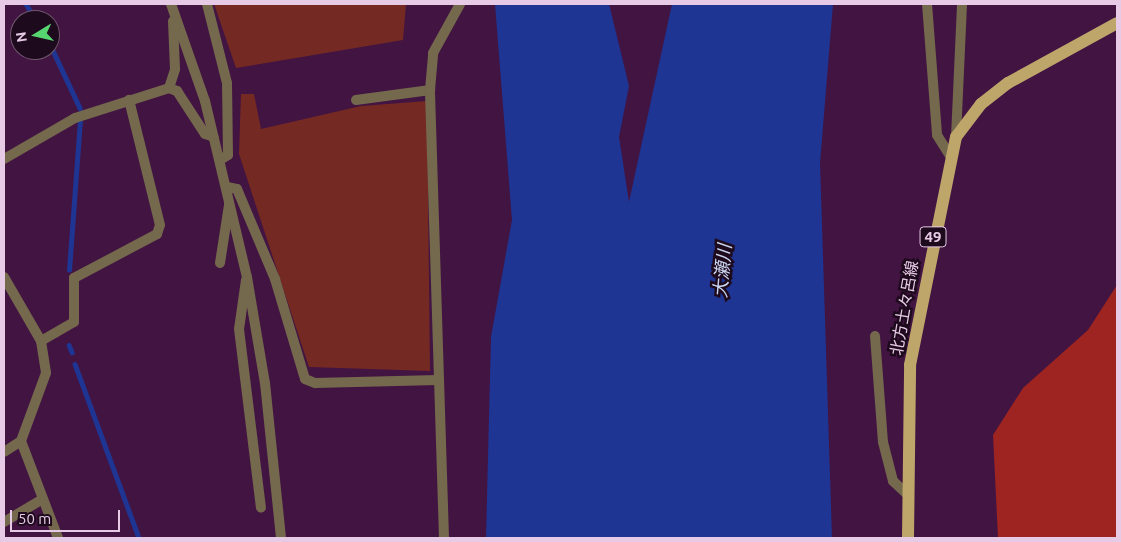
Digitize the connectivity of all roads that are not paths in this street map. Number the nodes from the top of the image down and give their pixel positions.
1 (207, 4) edge
2 (460, 4) edge
3 (928, 4) edge
4 (962, 4) edge
5 (172, 6) edge
6 (1117, 22) edge
7 (169, 88) junction
8 (430, 90) junction
9 (129, 100) junction
10 (356, 100) dead end
11 (214, 137) junction
12 (956, 137) junction
13 (950, 156) junction
14 (4, 159) edge
15 (220, 160) junction
16 (227, 186) junction
17 (230, 199) junction
18 (220, 263) dead end
19 (4, 277) edge
20 (246, 277) junction
21 (875, 336) dead end
22 (41, 341) junction
23 (438, 380) junction
24 (21, 441) junction
25 (4, 452) edge
26 (908, 495) junction
27 (40, 500) junction
28 (261, 508) dead end
29 (4, 522) edge
30 (58, 538) edge
31 (281, 538) edge
32 (444, 538) edge
33 (908, 538) edge

1 - 15 street
2 - 8 street
3 - 13 street
4 - 12 street
5 - 7 street
5 - 11 street
6 - 12 main road, 北方土々呂線 / 49
7 - 9 street
7 - 11 street
8 - 10 street
8 - 23 street
9 - 14 street
9 - 22 street
11 - 15 street
12 - 13 main road, 北方土々呂線 / 49
13 - 26 main road, 北方土々呂線 / 49
15 - 16 street
16 - 17 street
16 - 23 street
17 - 18 street
17 - 20 street
19 - 22 street
20 - 28 street
20 - 31 street
21 - 26 street
22 - 24 street
23 - 32 street
24 - 25 street
24 - 27 street
26 - 33 main road, 北方土々呂線 / 49
27 - 29 street
27 - 30 street

